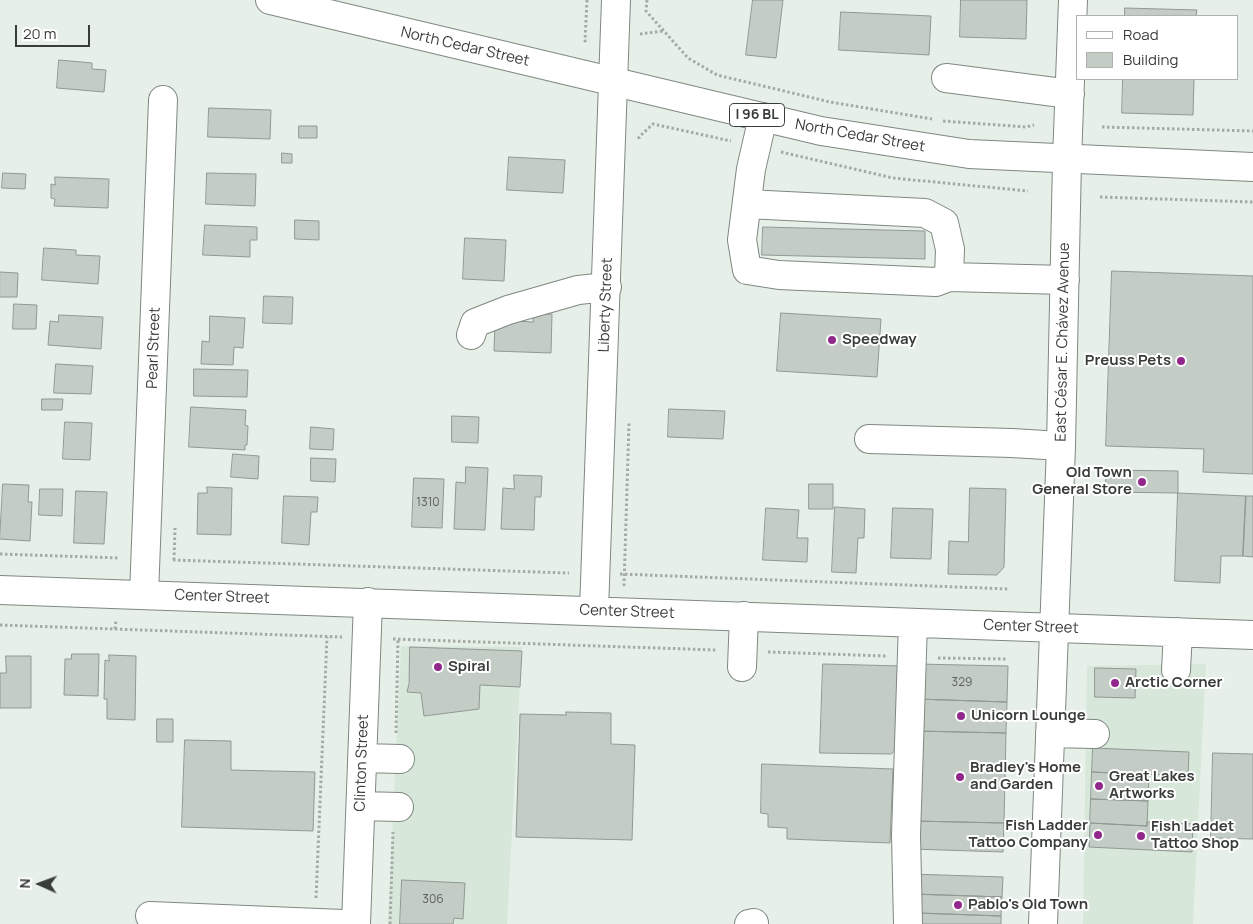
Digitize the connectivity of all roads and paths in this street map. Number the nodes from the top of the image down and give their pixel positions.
1 (270, 0) edge
2 (616, 0) edge
3 (647, 0) edge
4 (1074, 0) edge
5 (946, 78) dead end
6 (614, 82) junction
7 (1070, 94) junction
8 (163, 100) dead end
9 (763, 117) junction
10 (1034, 125) dead end
11 (1102, 127) dead end
12 (1253, 131) edge
13 (639, 146) dead end
14 (756, 147) junction
15 (1068, 160) junction
16 (1253, 167) edge
17 (1028, 191) dead end
18 (1100, 197) dead end
19 (1253, 202) edge
20 (747, 204) junction
21 (949, 277) junction
22 (1064, 280) junction
23 (607, 287) junction
24 (472, 335) dead end
25 (630, 415) dead end
26 (869, 439) dead end
27 (1061, 446) junction
28 (0, 554) edge
29 (146, 559) junction
30 (596, 573) junction
31 (624, 574) junction
32 (1009, 589) dead end
33 (0, 590) edge
34 (144, 595) junction
35 (368, 602) junction
36 (594, 610) junction
37 (623, 611) junction
38 (744, 616) junction
39 (913, 623) junction
40 (0, 625) edge
41 (1054, 628) junction
42 (1178, 632) junction
43 (1253, 635) edge
44 (327, 637) junction
45 (367, 638) junction
46 (622, 647) junction
47 (912, 657) junction
48 (742, 659) junction
49 (1008, 659) dead end
50 (1176, 670) dead end
51 (1050, 733) junction
52 (1096, 734) dead end
53 (363, 758) junction
54 (400, 759) dead end
55 (361, 806) junction
56 (399, 807) dead end
57 (150, 916) dead end
58 (315, 923) edge
59 (342, 924) edge
60 (356, 924) edge
61 (908, 924) edge
62 (1043, 924) edge

1 - 6 street, North Cedar Street / I 96 BL
2 - 6 street, Liberty Street
3 - 10 path
4 - 7 street, East César E. Chávez Avenue
5 - 7 street
6 - 9 street, North Cedar Street / I 96 BL
6 - 23 street, Liberty Street
7 - 15 street, East César E. Chávez Avenue
8 - 29 street, Pearl Street
9 - 14 street
9 - 15 street, North Cedar Street / I 96 BL
11 - 12 path
13 - 14 path
14 - 17 path
14 - 20 street
15 - 16 street, North Cedar Street / I 96 BL
15 - 22 street, East César E. Chávez Avenue
18 - 19 path
20 - 21 street
20 - 21 street
21 - 22 street
22 - 27 street, East César E. Chávez Avenue
23 - 24 street
23 - 30 street, Liberty Street
25 - 31 path
26 - 27 street
27 - 41 street, East César E. Chávez Avenue
28 - 29 path
29 - 30 path
29 - 34 street, Pearl Street
30 - 31 path
30 - 36 street, Liberty Street
31 - 32 path
31 - 37 path
33 - 34 street, Center Street
34 - 35 street, Center Street
35 - 36 street, Center Street
35 - 45 street, Clinton Street
36 - 37 street, Center Street
37 - 38 street, Center Street
37 - 46 path
38 - 39 street, Center Street
38 - 48 street
39 - 41 street, Center Street
39 - 47 street
40 - 44 path
41 - 42 street, Center Street
41 - 51 street, East César E. Chávez Avenue
42 - 43 street, Center Street
42 - 50 street
44 - 45 path
44 - 58 path
45 - 46 path
45 - 53 street, Clinton Street
46 - 48 path
47 - 48 path
47 - 49 path
47 - 61 street
51 - 52 street
51 - 62 street, East César E. Chávez Avenue
53 - 54 street
53 - 55 street, Clinton Street
55 - 56 street
55 - 60 street, Clinton Street
57 - 58 street
58 - 59 street

